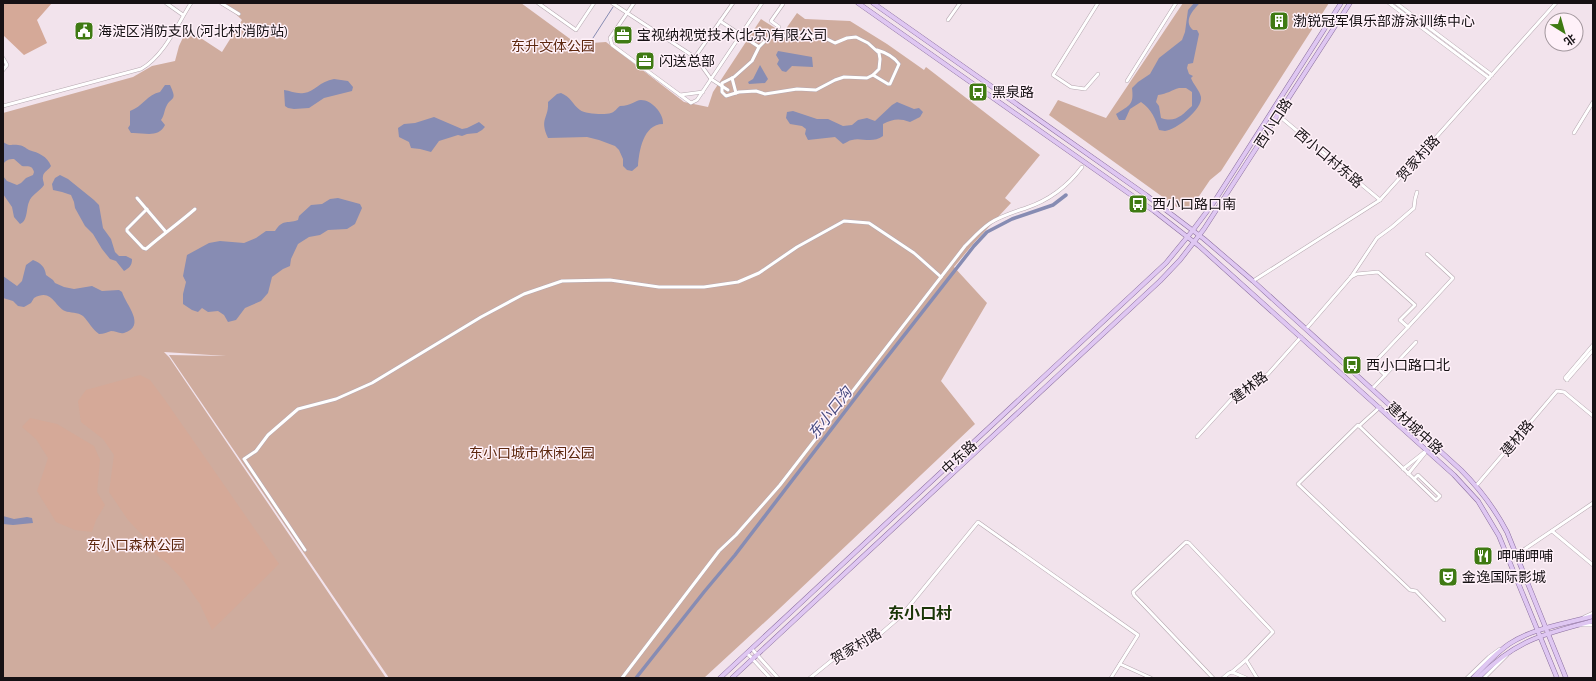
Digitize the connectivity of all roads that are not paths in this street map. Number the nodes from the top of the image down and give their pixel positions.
1 (166, 3) edge
2 (191, 3) edge
3 (221, 3) edge
4 (538, 3) edge
5 (594, 3) edge
6 (612, 3) edge
7 (634, 3) edge
8 (733, 3) edge
9 (762, 3) edge
10 (781, 3) edge
11 (858, 3) edge
12 (874, 3) edge
13 (960, 3) edge
14 (1092, 3) edge
15 (1176, 3) edge
16 (1342, 3) edge
17 (1350, 3) edge
18 (1389, 3) edge
19 (1396, 3) edge
20 (1556, 3) edge
21 (1097, 5) edge
22 (627, 13) junction
23 (239, 14) dead end
24 (183, 15) junction
25 (948, 20) dead end
26 (720, 21) junction
27 (779, 27) dead end
28 (741, 35) junction
29 (759, 47) junction
30 (877, 50) junction
31 (695, 57) junction
32 (3, 58) edge
33 (3, 70) edge
34 (1098, 74) dead end
35 (873, 75) junction
36 (1492, 75) junction
37 (732, 78) junction
38 (1489, 78) junction
39 (711, 79) junction
40 (1127, 81) dead end
41 (721, 86) junction
42 (728, 90) dead end
43 (703, 92) junction
44 (736, 93) junction
45 (680, 96) junction
46 (1593, 102) edge
47 (3, 106) edge
48 (1278, 115) junction
49 (1574, 133) dead end
50 (1082, 167) dead end
51 (1418, 192) dead end
52 (137, 198) dead end
53 (1380, 200) junction
54 (147, 209) junction
55 (195, 209) dead end
56 (1193, 230) junction
57 (166, 232) junction
58 (1200, 235) junction
59 (1188, 237) junction
60 (1195, 242) junction
61 (1427, 254) dead end
62 (941, 277) junction
63 (1351, 277) junction
64 (1253, 281) junction
65 (1408, 327) junction
66 (1306, 329) junction
67 (1302, 336) junction
68 (1416, 342) dead end
69 (1593, 345) edge
70 (1593, 350) edge
71 (1386, 375) junction
72 (1368, 386) junction
73 (1372, 389) junction
74 (1362, 392) junction
75 (1379, 395) junction
76 (1373, 401) junction
77 (1380, 407) junction
78 (1593, 416) edge
79 (1359, 426) junction
80 (1197, 437) dead end
81 (1428, 450) junction
82 (1403, 469) junction
83 (1408, 474) junction
84 (1414, 479) junction
85 (1476, 486) junction
86 (1593, 502) edge
87 (1552, 531) junction
88 (305, 550) dead end
89 (1516, 555) junction
90 (1593, 565) edge
91 (1593, 613) edge
92 (1593, 616) edge
93 (1444, 620) dead end
94 (1593, 621) edge
95 (1576, 623) junction
96 (1593, 625) edge
97 (1538, 631) junction
98 (1547, 631) junction
99 (1540, 636) junction
100 (1514, 641) junction
101 (1518, 646) junction
102 (752, 649) junction
103 (747, 653) junction
104 (757, 655) junction
105 (752, 659) junction
106 (1246, 660) junction
107 (1120, 664) junction
108 (1232, 672) junction
109 (622, 678) edge
110 (720, 678) edge
111 (732, 678) edge
112 (770, 678) edge
113 (778, 678) edge
114 (810, 678) edge
115 (1111, 678) edge
116 (1151, 678) edge
117 (1213, 678) edge
118 (1223, 678) edge
119 (1246, 678) edge
120 (1257, 678) edge
121 (1467, 678) edge
122 (1473, 678) edge
123 (1478, 678) edge
124 (1484, 678) edge
125 (1557, 678) edge
126 (1566, 678) edge

1 - 24 street
2 - 24 street
3 - 23 street
4 - 5 street
6 - 22 street
7 - 22 street
8 - 26 street
9 - 28 street
10 - 27 street
11 - 59 main road
12 - 56 main road
13 - 25 street
14 - 21 street
15 - 40 street
16 - 56 main road, 西小口路
17 - 48 main road, 西小口路
18 - 38 street
19 - 36 street
20 - 36 street, 贺家村路
21 - 34 street
22 - 31 street
22 - 45 street
24 - 47 street
26 - 28 street
26 - 31 street
28 - 29 street
28 - 39 street
29 - 30 street
29 - 37 street
30 - 35 street
30 - 35 street
31 - 39 street
32 - 33 street
35 - 44 street
36 - 38 street, 贺家村路
37 - 41 street
37 - 44 street
38 - 53 street, 贺家村路
39 - 41 street
39 - 43 street
41 - 42 street
41 - 44 street
43 - 45 street
43 - 45 street
46 - 49 street
48 - 53 street, 西小口村东路
48 - 58 main road, 西小口路
50 - 62 street
51 - 63 street
52 - 54 street
53 - 64 street, 贺家村路
54 - 57 street
54 - 57 street
55 - 57 street
56 - 58 main road, 建材城中路
56 - 59 main road, 中东路
58 - 60 main road, 西小口路
58 - 64 main road, 建材城中路
59 - 60 main road
59 - 102 main road, 中东路
60 - 67 main road, 建材城中路
60 - 104 main road, 中东路
61 - 65 street
62 - 88 street
62 - 109 street
63 - 65 street
63 - 66 street
64 - 66 main road, 建材城中路
65 - 71 street
66 - 72 main road, 建材城中路
67 - 74 main road, 建材城中路
67 - 80 street, 建林路
68 - 71 street
69 - 70 street
71 - 73 street
72 - 73 main road, 建材城中路
72 - 74 main road
73 - 75 main road, 建材城中路
74 - 76 main road, 建材城中路
75 - 76 main road
75 - 85 main road, 建材城中路
76 - 77 main road, 建材城中路
77 - 79 street
77 - 81 main road, 建材城中路
78 - 85 street, 建材路
79 - 82 street
79 - 93 street
81 - 82 street
81 - 83 street
81 - 97 main road, 建材城中路
82 - 83 street
83 - 84 street
84 - 84 street
85 - 89 main road, 建材城中路
86 - 87 street
87 - 89 street
87 - 90 street
89 - 98 main road, 建材城中路
91 - 95 street
92 - 95 main road
94 - 95 main road
95 - 96 street
95 - 98 main road
97 - 98 main road
97 - 99 main road, 建材城中路
97 - 100 main road
98 - 99 main road
98 - 126 main road, 建材城中路
99 - 101 main road
99 - 125 main road, 建材城中路
100 - 121 street
100 - 122 main road
101 - 123 main road
101 - 124 street
102 - 103 main road, 中东路
102 - 104 street
103 - 105 street
103 - 110 main road, 中东路
104 - 105 main road, 中东路
104 - 113 street
105 - 111 main road, 中东路
105 - 112 street
106 - 108 street
106 - 117 street
106 - 120 street
107 - 114 street, 贺家村路
107 - 115 street
107 - 116 street
108 - 118 street
108 - 119 street

